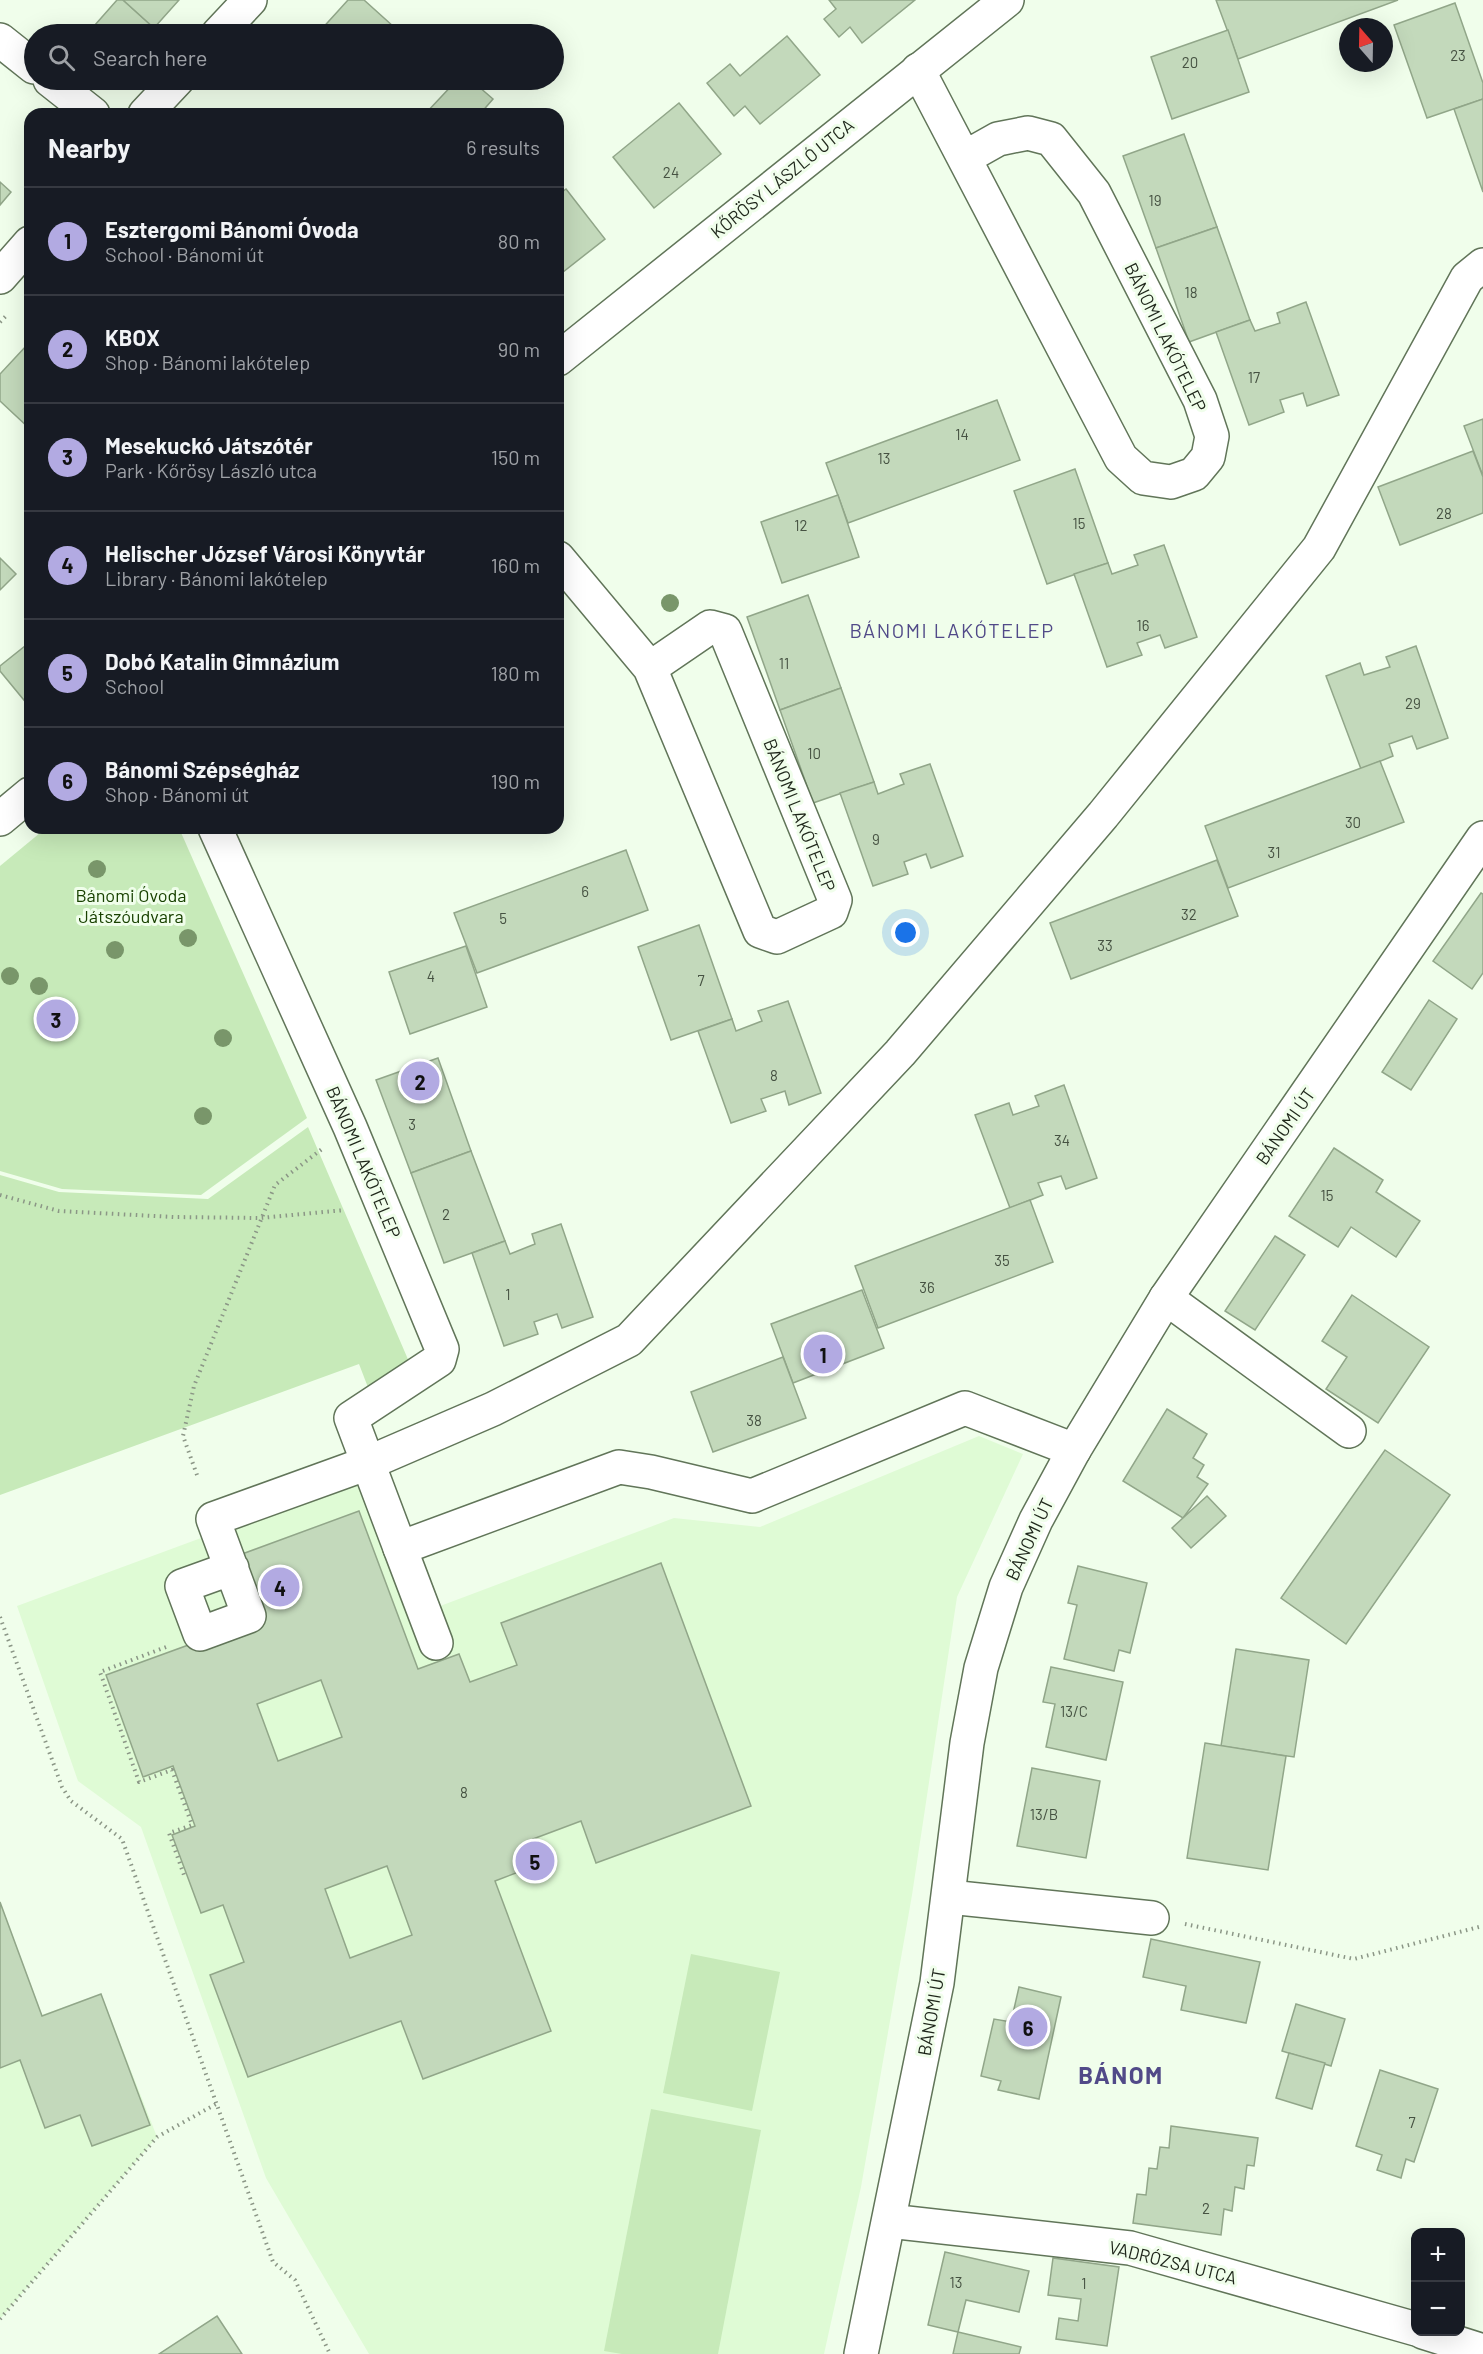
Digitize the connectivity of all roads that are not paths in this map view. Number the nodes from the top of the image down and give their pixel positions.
1 (250, 0) edge
2 (1007, 0) edge
3 (227, 24) edge
4 (0, 40) edge
5 (24, 59) edge
6 (918, 70) junction
7 (63, 90) edge
8 (168, 90) edge
9 (85, 108) edge
10 (151, 108) edge
11 (966, 157) junction
12 (24, 250) edge
13 (1483, 265) edge
14 (0, 277) edge
15 (564, 354) edge
16 (564, 565) edge
17 (650, 669) junction
18 (24, 800) edge
19 (0, 819) edge
20 (217, 834) edge
21 (1483, 838) edge
22 (1166, 1298) junction
23 (1349, 1431) dead end
24 (1074, 1450) junction
25 (368, 1462) junction
26 (400, 1548) junction
27 (232, 1568) junction
28 (436, 1643) dead end
29 (949, 1897) junction
30 (1152, 1918) road end
31 (889, 2221) junction
32 (1411, 2328) edge
33 (1438, 2336) edge
34 (1483, 2351) edge
35 (861, 2354) edge

1 - 3 street
2 - 6 street, KŐRÖSY LÁSZLÓ UTCA
4 - 5 street
6 - 11 street, BÁNOMI LAKÓTELEP
6 - 15 street, KŐRÖSY LÁSZLÓ UTCA
7 - 9 street
8 - 10 street
11 - 11 street, BÁNOMI LAKÓTELEP
12 - 14 street
13 - 25 street
16 - 17 street, BÁNOMI LAKÓTELEP
17 - 17 street, BÁNOMI LAKÓTELEP
18 - 19 street
20 - 25 street, BÁNOMI LAKÓTELEP
21 - 22 street, BÁNOMI ÚT
22 - 23 street
22 - 24 street, BÁNOMI ÚT
24 - 26 street
24 - 29 street, BÁNOMI ÚT
25 - 26 street
25 - 27 street
26 - 28 street
27 - 27 street
29 - 30 street
29 - 31 street, BÁNOMI ÚT
31 - 32 street, VADRÓZSA UTCA
31 - 35 street, BÁNOMI ÚT
33 - 34 street

